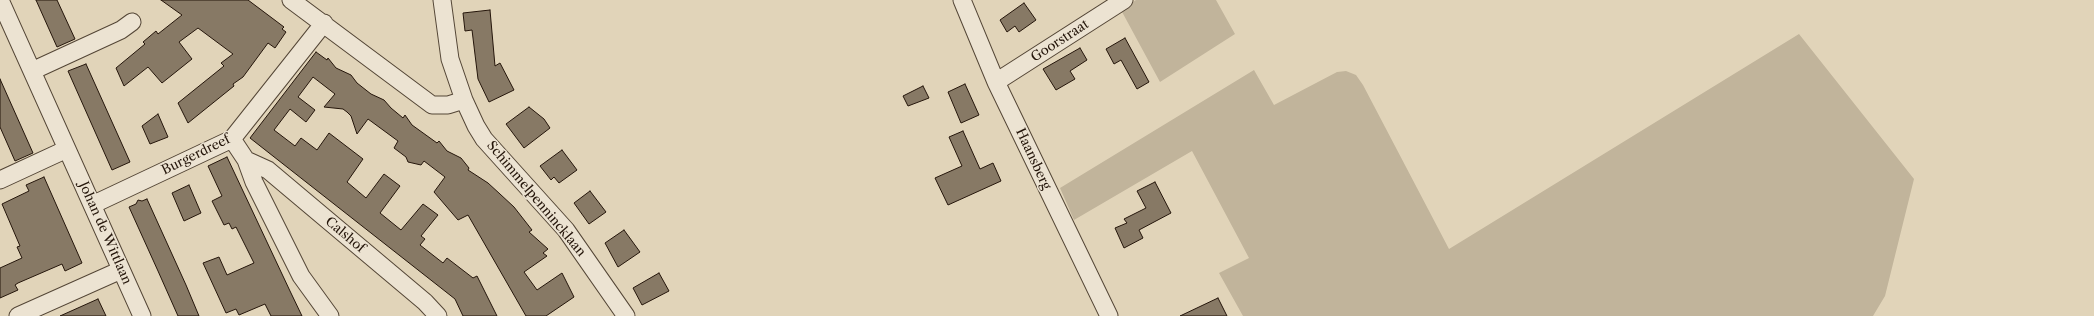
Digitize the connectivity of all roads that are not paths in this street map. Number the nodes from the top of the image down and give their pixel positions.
1 (0, 0) edge
2 (291, 0) edge
3 (442, 0) edge
4 (962, 0) edge
5 (1124, 0) edge
6 (132, 22) dead end
7 (324, 24) junction
8 (32, 70) junction
9 (996, 82) junction
10 (464, 100) junction
11 (232, 139) junction
12 (67, 150) junction
13 (246, 160) junction
14 (0, 180) edge
15 (92, 205) junction
16 (121, 270) junction
17 (18, 316) edge
18 (142, 316) edge
19 (330, 316) edge
20 (438, 316) edge
21 (626, 316) edge
22 (1109, 316) edge

1 - 8 street, Johan de Wittlaan
2 - 7 street
3 - 10 street, Schimmelpennincklaan
4 - 9 street, Haansberg
5 - 9 street, Goorstraat
6 - 8 street
7 - 10 street
7 - 11 street, Burgerdreef
8 - 12 street, Johan de Wittlaan
9 - 22 street, Haansberg
10 - 21 street, Schimmelpennincklaan
11 - 13 street
11 - 15 street, Burgerdreef
12 - 14 street
12 - 15 street, Johan de Wittlaan
13 - 19 street
13 - 20 street, Calshof
15 - 16 street, Johan de Wittlaan
16 - 17 street
16 - 18 street, Johan de Wittlaan

